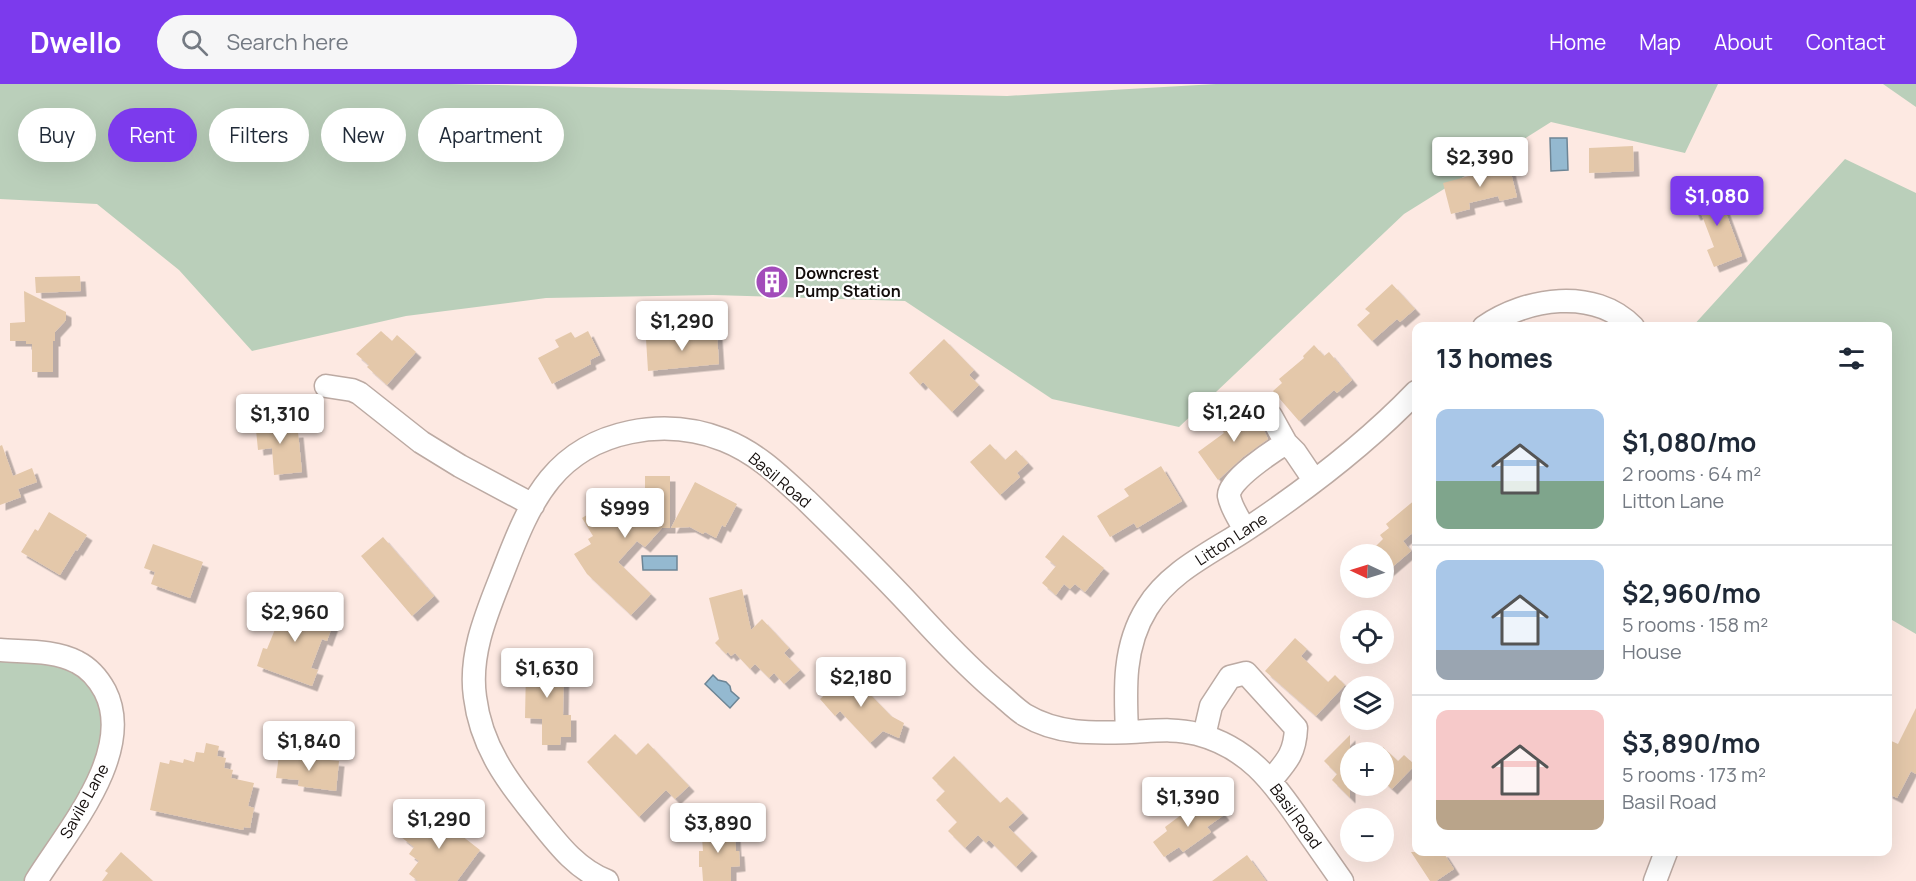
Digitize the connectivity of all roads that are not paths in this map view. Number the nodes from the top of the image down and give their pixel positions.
1 (1491, 322) edge
2 (1626, 322) edge
3 (326, 386) dead end
4 (1412, 396) edge
5 (1271, 416) dead end
6 (1286, 443) junction
7 (1314, 480) junction
8 (533, 505) junction
9 (1245, 530) junction
10 (0, 650) edge
11 (1127, 732) junction
12 (1204, 736) junction
13 (1270, 780) junction
14 (1664, 856) edge
15 (36, 881) edge
16 (606, 881) edge
17 (1342, 881) edge
18 (1654, 881) edge

1 - 2 street
3 - 8 street
4 - 7 street, Litton Lane
5 - 6 street
6 - 7 street
6 - 9 street
7 - 9 street, Litton Lane
8 - 11 street, Basil Road
8 - 16 street, Basil Road
9 - 11 street, Litton Lane
10 - 15 street, Savile Lane
11 - 12 street, Basil Road
12 - 13 street, Basil Road
12 - 13 street
13 - 17 street, Basil Road
14 - 18 street

